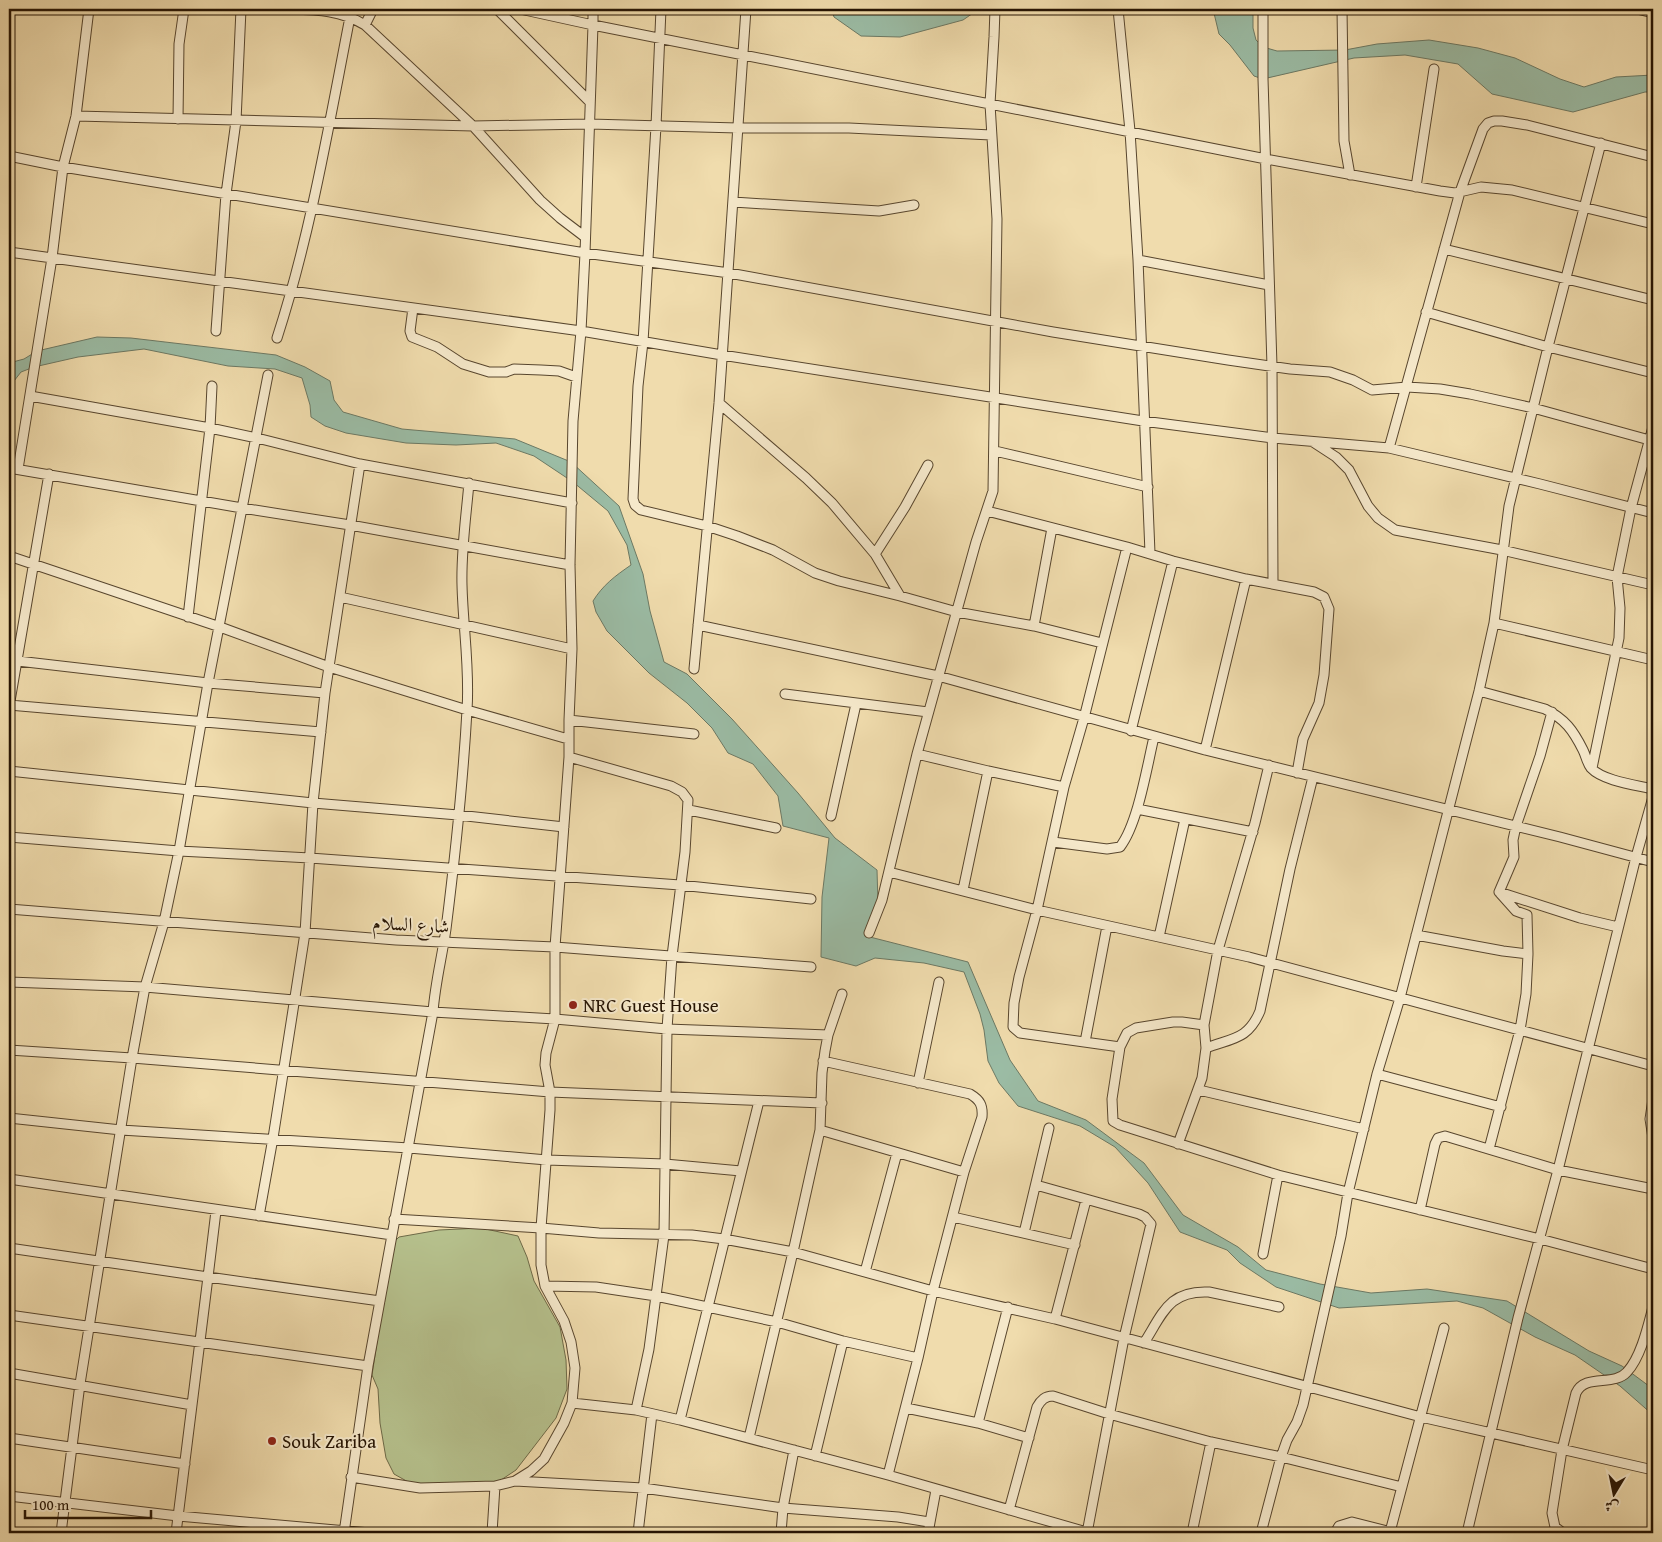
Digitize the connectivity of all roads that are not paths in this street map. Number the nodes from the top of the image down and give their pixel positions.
1 (89, 9) edge
2 (184, 9) edge
3 (240, 9) edge
4 (279, 9) edge
5 (373, 9) edge
6 (497, 9) edge
7 (520, 9) edge
8 (593, 9) edge
9 (661, 9) edge
10 (746, 9) edge
11 (995, 9) edge
12 (1118, 9) edge
13 (1263, 9) edge
14 (1342, 9) edge
15 (1638, 9) edge
16 (337, 11) edge
17 (1653, 13) edge
18 (350, 17) junction
19 (365, 25) junction
20 (593, 25) junction
21 (660, 38) junction
22 (743, 54) junction
23 (1434, 69) dead end
24 (589, 100) junction
25 (990, 104) junction
26 (76, 116) junction
27 (178, 119) junction
28 (236, 120) junction
29 (329, 122) junction
30 (589, 124) junction
31 (473, 126) junction
32 (656, 126) junction
33 (738, 128) junction
34 (1130, 131) junction
35 (991, 135) junction
36 (1600, 143) junction
37 (9, 156) edge
38 (1653, 157) edge
39 (1266, 159) junction
40 (62, 167) junction
41 (1350, 175) junction
42 (1416, 187) junction
43 (1460, 192) junction
44 (226, 194) junction
45 (733, 202) junction
46 (914, 205) dead end
47 (1584, 207) junction
48 (312, 209) junction
49 (1653, 224) edge
50 (585, 236) junction
51 (1444, 249) junction
52 (9, 252) edge
53 (585, 253) junction
54 (52, 258) junction
55 (1138, 260) junction
56 (648, 262) junction
57 (729, 273) junction
58 (1566, 278) junction
59 (218, 282) junction
60 (1269, 285) junction
61 (292, 292) junction
62 (1653, 300) edge
63 (413, 308) junction
64 (1426, 312) junction
65 (995, 322) junction
66 (581, 331) junction
67 (216, 332) dead end
68 (277, 338) dead end
69 (643, 342) junction
70 (1141, 346) junction
71 (1548, 347) junction
72 (722, 355) junction
73 (1272, 366) junction
74 (1653, 373) edge
75 (268, 375) dead end
76 (576, 377) junction
77 (212, 386) dead end
78 (1407, 387) junction
79 (30, 396) junction
80 (995, 397) junction
81 (719, 403) junction
82 (1533, 408) junction
83 (1144, 420) junction
84 (1653, 427) edge
85 (210, 428) junction
86 (257, 438) junction
87 (1272, 438) junction
88 (1310, 441) junction
89 (1651, 441) edge
90 (1390, 448) junction
91 (994, 451) junction
92 (360, 464) junction
93 (928, 465) dead end
94 (13, 468) edge
95 (49, 474) junction
96 (1515, 478) junction
97 (470, 483) junction
98 (1148, 487) junction
99 (202, 501) junction
100 (572, 503) junction
101 (242, 508) junction
102 (1631, 508) junction
103 (986, 511) junction
104 (1653, 513) edge
105 (350, 524) junction
106 (707, 526) junction
107 (1052, 528) junction
108 (463, 546) junction
109 (1127, 546) junction
110 (1502, 550) junction
111 (1150, 553) junction
112 (875, 554) junction
113 (9, 556) edge
114 (1173, 560) junction
115 (33, 564) junction
116 (570, 565) junction
117 (1617, 576) junction
118 (1246, 579) junction
119 (1274, 583) junction
120 (1653, 585) edge
121 (900, 596) junction
122 (340, 598) junction
123 (957, 612) junction
124 (188, 616) junction
125 (1494, 623) junction
126 (464, 624) junction
127 (698, 625) junction
128 (1034, 626) junction
129 (220, 627) junction
130 (1102, 643) junction
131 (572, 649) junction
132 (1617, 652) junction
133 (1653, 660) edge
134 (13, 661) edge
135 (329, 666) junction
136 (694, 670) dead end
137 (938, 676) junction
138 (208, 682) junction
139 (325, 692) junction
140 (1479, 692) junction
141 (785, 694) dead end
142 (856, 704) junction
143 (9, 706) edge
144 (467, 710) junction
145 (928, 712) junction
146 (1552, 712) junction
147 (1084, 718) junction
148 (568, 720) junction
149 (201, 722) junction
150 (1131, 731) junction
151 (321, 732) junction
152 (694, 734) dead end
153 (1154, 736) junction
154 (568, 739) junction
155 (1205, 750) junction
156 (917, 754) junction
157 (569, 757) junction
158 (1269, 765) junction
159 (1592, 768) junction
160 (9, 770) edge
161 (988, 771) junction
162 (1297, 773) junction
163 (1313, 777) junction
164 (1064, 787) junction
165 (1653, 789) edge
166 (190, 790) junction
167 (1653, 797) edge
168 (313, 802) junction
169 (1137, 809) junction
170 (1448, 809) junction
171 (689, 810) junction
172 (458, 814) junction
173 (831, 816) dead end
174 (1185, 819) junction
175 (1516, 826) junction
176 (564, 827) junction
177 (776, 828) dead end
178 (1253, 832) junction
179 (9, 837) edge
180 (1052, 842) junction
181 (179, 851) junction
182 (1636, 857) junction
183 (310, 858) junction
184 (1653, 862) edge
185 (453, 868) junction
186 (889, 872) junction
187 (560, 876) junction
188 (680, 885) junction
189 (963, 890) junction
190 (1499, 892) junction
191 (811, 899) dead end
192 (9, 909) edge
193 (1037, 910) junction
194 (164, 922) junction
195 (1107, 926) junction
196 (1618, 927) junction
197 (305, 933) junction
198 (868, 933) dead end
199 (1416, 935) junction
200 (1159, 937) junction
201 (444, 942) junction
202 (555, 947) junction
203 (1218, 950) junction
204 (1528, 954) junction
205 (672, 956) junction
206 (1271, 964) junction
207 (811, 967) dead end
208 (9, 982) edge
209 (939, 982) dead end
210 (145, 987) junction
211 (842, 994) dead end
212 (1400, 998) junction
213 (294, 999) junction
214 (433, 1012) junction
215 (555, 1019) junction
216 (1204, 1025) junction
217 (667, 1029) junction
218 (1520, 1030) junction
219 (828, 1035) junction
220 (1085, 1042) junction
221 (1120, 1047) junction
222 (1206, 1048) junction
223 (9, 1050) edge
224 (1587, 1050) junction
225 (132, 1058) junction
226 (823, 1061) junction
227 (1653, 1066) edge
228 (284, 1070) junction
229 (1377, 1074) junction
230 (421, 1082) junction
231 (918, 1083) junction
232 (1199, 1090) junction
233 (550, 1092) junction
234 (665, 1096) junction
235 (1653, 1099) edge
236 (759, 1101) junction
237 (822, 1103) junction
238 (1501, 1107) junction
239 (9, 1118) edge
240 (1652, 1120) edge
241 (1050, 1128) dead end
242 (1364, 1129) junction
243 (121, 1130) junction
244 (820, 1130) junction
245 (273, 1138) junction
246 (1653, 1138) edge
247 (1178, 1144) junction
248 (409, 1148) junction
249 (1489, 1149) junction
250 (897, 1153) junction
251 (547, 1160) junction
252 (664, 1164) junction
253 (1558, 1170) junction
254 (741, 1171) junction
255 (964, 1172) junction
256 (1278, 1175) junction
257 (9, 1179) edge
258 (1036, 1185) junction
259 (1653, 1189) edge
260 (1348, 1193) junction
261 (109, 1194) junction
262 (1086, 1200) junction
263 (1420, 1210) junction
264 (216, 1211) junction
265 (259, 1216) junction
266 (953, 1217) junction
267 (394, 1219) junction
268 (541, 1228) junction
269 (1024, 1233) junction
270 (392, 1235) junction
271 (664, 1235) junction
272 (724, 1239) junction
273 (1540, 1239) junction
274 (1075, 1245) junction
275 (9, 1248) edge
276 (793, 1252) junction
277 (1263, 1254) dead end
278 (98, 1260) junction
279 (1653, 1269) edge
280 (865, 1272) junction
281 (208, 1277) junction
282 (545, 1286) junction
283 (933, 1290) junction
284 (656, 1296) junction
285 (380, 1301) junction
286 (1008, 1307) junction
287 (1279, 1307) dead end
288 (1653, 1307) edge
289 (708, 1308) junction
290 (9, 1315) edge
291 (1055, 1319) junction
292 (777, 1322) junction
293 (89, 1326) junction
294 (1444, 1328) dead end
295 (1124, 1338) junction
296 (843, 1341) junction
297 (200, 1342) junction
298 (1144, 1343) junction
299 (918, 1358) junction
300 (368, 1366) junction
301 (9, 1373) edge
302 (80, 1384) junction
303 (1307, 1387) junction
304 (572, 1403) junction
305 (192, 1405) junction
306 (906, 1408) junction
307 (636, 1410) junction
308 (652, 1414) junction
309 (1109, 1414) junction
310 (1420, 1417) junction
311 (680, 1420) junction
312 (978, 1423) junction
313 (1490, 1434) junction
314 (9, 1438) edge
315 (749, 1438) junction
316 (1029, 1438) junction
317 (1211, 1442) junction
318 (73, 1447) junction
319 (794, 1450) junction
320 (1562, 1450) junction
321 (815, 1456) junction
322 (1281, 1457) junction
323 (184, 1464) junction
324 (1653, 1470) edge
325 (888, 1475) junction
326 (351, 1476) junction
327 (515, 1481) junction
328 (495, 1486) junction
329 (1402, 1487) junction
330 (643, 1488) junction
331 (936, 1490) junction
332 (9, 1496) edge
333 (64, 1503) junction
334 (783, 1508) junction
335 (1009, 1510) junction
336 (178, 1516) junction
337 (929, 1522) junction
338 (344, 1532) edge
339 (60, 1533) edge
340 (176, 1533) edge
341 (370, 1533) edge
342 (492, 1533) edge
343 (638, 1533) edge
344 (781, 1533) edge
345 (928, 1533) edge
346 (1088, 1533) edge
347 (1192, 1533) edge
348 (1261, 1533) edge
349 (1335, 1533) edge
350 (1393, 1533) edge
351 (1467, 1533) edge
352 (1563, 1533) edge

1 - 26 street
2 - 27 street
3 - 28 street
4 - 16 street
5 - 19 street
6 - 24 street
7 - 20 street
8 - 20 street
9 - 21 street
10 - 22 street
11 - 25 street
12 - 34 street
13 - 39 street
14 - 41 street
15 - 17 street
16 - 18 street
18 - 19 street
18 - 29 street
19 - 31 street
20 - 21 street
20 - 24 street
21 - 22 street
21 - 32 street
22 - 25 street
22 - 33 street
23 - 42 street
24 - 30 street
25 - 34 street
25 - 35 street
26 - 27 street
26 - 40 street
27 - 28 street
28 - 29 street
28 - 44 street
29 - 31 street
29 - 48 street
30 - 31 street
30 - 32 street
30 - 50 street
31 - 50 street
32 - 33 street
32 - 56 street
33 - 35 street
33 - 45 street
34 - 39 street
34 - 55 street
35 - 65 street
36 - 38 street
36 - 43 street
36 - 47 street
37 - 40 street
39 - 41 street
39 - 60 street
40 - 44 street
40 - 54 street
41 - 42 street
42 - 43 street
43 - 47 street
43 - 51 street
44 - 48 street
44 - 59 street
45 - 46 street
45 - 57 street
47 - 49 street
47 - 58 street
48 - 53 street
48 - 61 street
50 - 53 street
51 - 58 street
51 - 64 street
52 - 54 street
53 - 56 street
53 - 66 street
54 - 59 street
54 - 79 street
55 - 60 street
55 - 70 street
56 - 57 street
56 - 69 street
57 - 65 street
57 - 72 street
58 - 62 street
58 - 71 street
59 - 61 street
59 - 67 street
60 - 73 street
61 - 63 street
61 - 68 street
63 - 66 street
63 - 76 street
64 - 71 street
64 - 78 street
65 - 70 street
65 - 80 street
66 - 69 street
66 - 76 street
69 - 72 street
69 - 106 street
70 - 73 street
70 - 83 street
71 - 74 street
71 - 82 street
72 - 80 street
72 - 81 street
73 - 78 street
73 - 87 street
75 - 86 street
76 - 100 street
77 - 85 street
78 - 82 street
78 - 90 street
79 - 85 street
79 - 94 street
80 - 83 street
80 - 91 street
81 - 106 street
81 - 112 street
82 - 89 street
82 - 96 street
83 - 87 street
83 - 98 street
84 - 89 street
85 - 86 street
85 - 99 street
86 - 92 street
86 - 101 street
87 - 88 street
87 - 119 street
88 - 90 street
88 - 110 street
89 - 102 street
90 - 96 street
91 - 98 street
91 - 103 street
92 - 97 street
92 - 105 street
93 - 112 street
94 - 95 street
95 - 99 street
95 - 115 street
96 - 102 street
96 - 110 street
97 - 100 street
97 - 108 street
98 - 111 street
99 - 101 street
99 - 124 street
100 - 116 street
101 - 105 street
101 - 129 street
102 - 104 street
102 - 117 street
103 - 107 street
103 - 123 street
105 - 108 street
105 - 122 street
106 - 121 street
106 - 127 street
107 - 109 street
107 - 128 street
108 - 116 street
108 - 126 street
109 - 111 street
109 - 130 street
110 - 117 street
110 - 125 street
111 - 114 street
112 - 121 street
113 - 115 street
114 - 118 street
114 - 150 street
115 - 124 street
115 - 134 street
116 - 131 street
117 - 120 street
117 - 132 street
118 - 119 street
118 - 155 street
119 - 162 street
121 - 123 street
122 - 126 street
122 - 135 street
123 - 128 street
123 - 137 street
124 - 129 street
125 - 132 street
125 - 140 street
126 - 131 street
126 - 144 street
127 - 136 street
127 - 137 street
128 - 130 street
129 - 135 street
129 - 138 street
130 - 147 street
131 - 148 street
132 - 133 street
132 - 159 street
134 - 138 street
134 - 143 street
135 - 139 street
135 - 144 street
137 - 145 street
137 - 147 street
138 - 139 street
138 - 149 street
139 - 151 street
140 - 146 street
140 - 170 street
141 - 142 street
142 - 145 street
142 - 173 street
143 - 149 street
144 - 154 street
144 - 172 street
145 - 156 street
146 - 159 street
146 - 175 street
147 - 150 street
147 - 164 street
148 - 152 street
148 - 154 street
149 - 151 street
149 - 166 street
150 - 153 street
151 - 168 street
153 - 155 street
153 - 169 street
154 - 157 street
155 - 158 street
156 - 161 street
156 - 186 street
157 - 171 street
157 - 176 street
158 - 162 street
158 - 178 street
159 - 165 street
160 - 166 street
161 - 164 street
161 - 189 street
162 - 163 street
163 - 170 street
163 - 206 street
164 - 180 street
166 - 168 street
166 - 181 street
167 - 182 street
168 - 172 street
168 - 183 street
169 - 174 street
169 - 180 street
170 - 175 street
170 - 199 street
171 - 177 street
171 - 188 street
172 - 176 street
172 - 185 street
174 - 178 street
174 - 200 street
175 - 182 street
175 - 190 street
176 - 187 street
178 - 203 street
179 - 181 street
180 - 193 street
181 - 183 street
181 - 194 street
182 - 184 street
182 - 196 street
183 - 185 street
183 - 197 street
185 - 187 street
185 - 201 street
186 - 189 street
186 - 198 street
187 - 188 street
187 - 202 street
188 - 191 street
188 - 205 street
189 - 193 street
190 - 196 street
190 - 204 street
192 - 194 street, شارع السلام
193 - 195 street
193 - 220 street
194 - 197 street, شارع السلام
194 - 210 street
195 - 200 street
195 - 220 street
196 - 224 street
197 - 201 street, شارع السلام
197 - 213 street
199 - 204 street
199 - 212 street
200 - 203 street
201 - 202 street, شارع السلام
201 - 214 street
202 - 205 street, شارع السلام
202 - 215 street
203 - 206 street
203 - 216 street
204 - 218 street
205 - 207 street, شارع السلام
205 - 217 street
206 - 212 street
206 - 222 street
208 - 210 street
209 - 231 street
210 - 213 street
210 - 225 street
211 - 219 street
212 - 218 street
212 - 229 street
213 - 214 street
213 - 228 street
214 - 215 street
214 - 230 street
215 - 217 street
215 - 233 street
216 - 221 street
216 - 222 street
217 - 219 street
217 - 234 street
218 - 224 street
218 - 238 street
219 - 226 street
220 - 221 street
221 - 247 street
222 - 232 street
223 - 225 street
224 - 227 street
224 - 253 street
225 - 228 street
225 - 243 street
226 - 231 street
226 - 237 street
228 - 230 street
228 - 245 street
229 - 238 street
229 - 242 street
230 - 233 street
230 - 248 street
231 - 255 street
232 - 242 street
232 - 247 street
233 - 234 street
233 - 251 street
234 - 236 street
234 - 252 street
235 - 240 street
236 - 237 street
236 - 254 street
237 - 244 street
238 - 249 street
239 - 243 street
240 - 246 street
241 - 258 street
242 - 260 street
243 - 245 street
243 - 261 street
244 - 250 street
244 - 276 street
245 - 248 street
245 - 265 street
247 - 256 street
248 - 251 street
248 - 267 street
249 - 253 street
249 - 263 street
250 - 255 street
250 - 280 street
251 - 252 street
251 - 268 street
252 - 254 street
252 - 271 street
253 - 259 street
253 - 273 street
254 - 272 street
255 - 266 street
256 - 260 street
256 - 277 street
257 - 261 street
258 - 262 street
258 - 269 street
260 - 263 street
260 - 303 street
261 - 264 street
261 - 278 street
262 - 274 street
262 - 295 street
263 - 273 street
264 - 265 street
264 - 281 street
265 - 270 street
266 - 269 street
266 - 283 street
267 - 268 street
267 - 270 street
268 - 271 street
268 - 282 street
269 - 274 street
270 - 285 street
271 - 272 street
271 - 284 street
272 - 276 street
272 - 289 street
273 - 279 street
273 - 313 street
274 - 291 street
275 - 278 street
276 - 280 street
276 - 292 street
278 - 281 street
278 - 293 street
280 - 283 street
281 - 285 street
281 - 297 street
282 - 284 street
282 - 304 street
283 - 286 street
283 - 299 street
284 - 289 street
284 - 307 street
285 - 300 street
286 - 291 street
286 - 312 street
287 - 298 street
288 - 320 street
289 - 292 street
289 - 311 street
290 - 293 street
291 - 295 street
292 - 296 street
292 - 315 street
293 - 297 street
293 - 302 street
294 - 310 street
295 - 298 street
295 - 309 street
296 - 299 street
296 - 321 street
297 - 300 street
297 - 305 street
298 - 303 street
299 - 306 street
300 - 326 street
301 - 302 street
302 - 305 street
302 - 318 street
303 - 310 street
303 - 322 street
304 - 307 street
304 - 327 street
305 - 323 street
306 - 312 street
306 - 325 street
307 - 308 street
308 - 311 street
308 - 330 street
309 - 316 street
309 - 317 street
309 - 346 street
310 - 313 street
310 - 329 street
311 - 315 street
312 - 316 street
313 - 320 street
313 - 351 street
314 - 318 street
315 - 319 street
316 - 335 street
317 - 322 street
317 - 347 street
318 - 323 street
318 - 333 street
319 - 321 street
319 - 334 street
320 - 324 street
320 - 352 street
321 - 325 street
322 - 329 street
322 - 348 street
323 - 336 street
325 - 331 street
326 - 328 street
326 - 338 street
327 - 328 street
327 - 330 street
328 - 342 street
329 - 350 street
330 - 334 street
330 - 343 street
331 - 335 street
331 - 337 street
332 - 333 street
333 - 336 street
333 - 339 street
334 - 337 street
334 - 344 street
335 - 346 street
336 - 338 street
336 - 340 street
337 - 345 street
338 - 341 street
349 - 350 street

